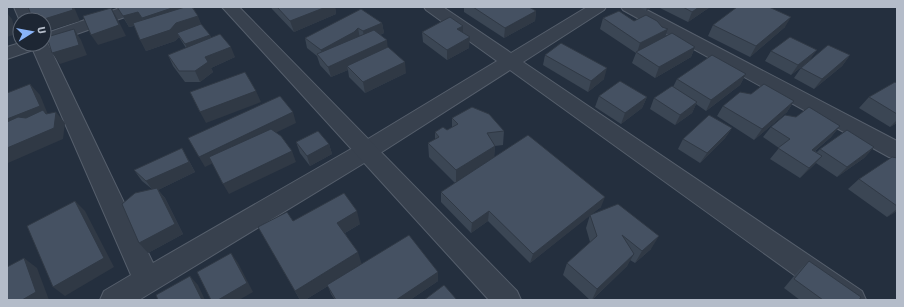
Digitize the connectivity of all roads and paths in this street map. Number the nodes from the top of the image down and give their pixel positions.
1 (139, 7) edge
2 (230, 7) edge
3 (432, 7) edge
4 (598, 7) edge
5 (629, 7) edge
6 (52, 37) edge
7 (43, 52) edge
8 (510, 61) junction
9 (366, 151) junction
10 (897, 152) edge
11 (147, 280) junction
12 (114, 300) edge
13 (507, 300) edge
14 (852, 300) edge

1 - 6 street
2 - 9 street
3 - 8 street
4 - 8 street
5 - 10 street
7 - 11 street
8 - 9 street
8 - 14 street
9 - 11 street
9 - 13 street
11 - 12 street

